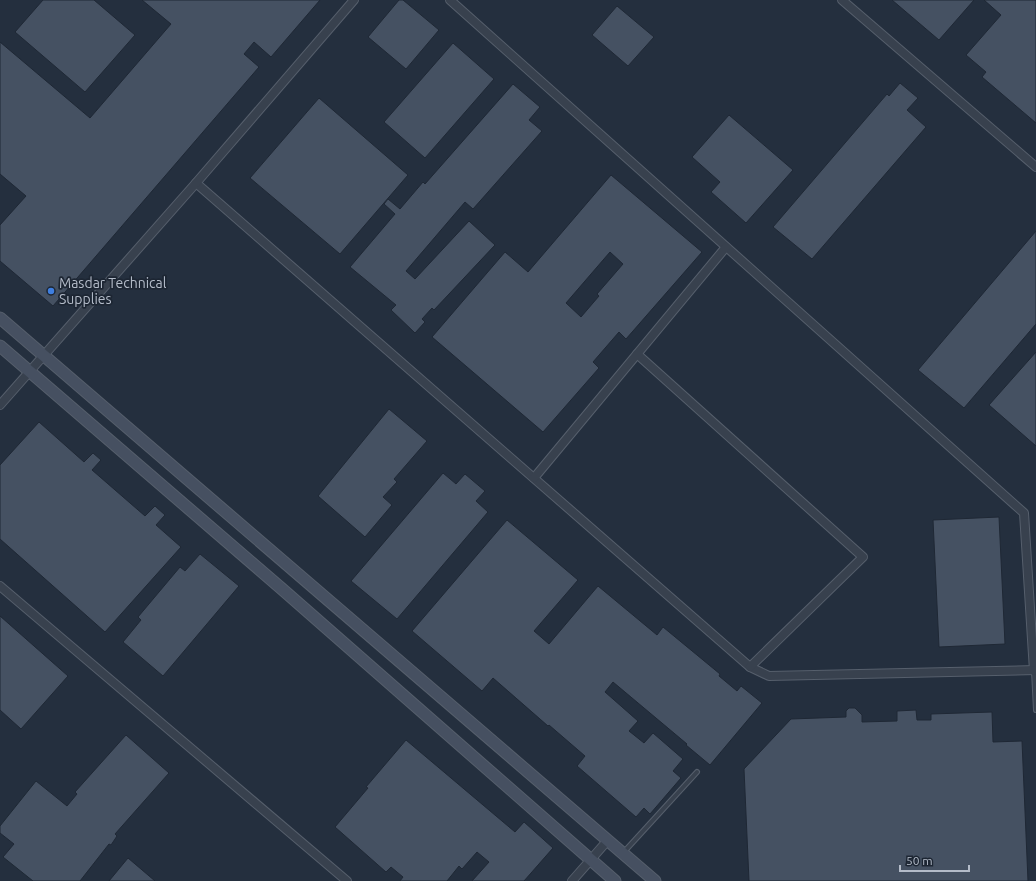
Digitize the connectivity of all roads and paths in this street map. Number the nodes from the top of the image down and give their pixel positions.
1 (354, 0) edge
2 (450, 0) edge
3 (842, 0) edge
4 (1036, 167) edge
5 (196, 183) junction
6 (726, 247) junction
7 (0, 318) edge
8 (0, 346) edge
9 (637, 354) junction
10 (44, 355) junction
11 (30, 372) junction
12 (0, 406) edge
13 (534, 478) junction
14 (0, 586) edge
15 (750, 667) junction
16 (1035, 671) edge
17 (1036, 710) edge
18 (697, 772) dead end
19 (608, 840) junction
20 (623, 853) junction
21 (591, 860) junction
22 (347, 881) edge
23 (572, 881) edge
24 (615, 881) edge
25 (655, 881) edge

1 - 5 street
2 - 6 street
3 - 4 street
5 - 10 street
5 - 13 street
6 - 9 street
6 - 16 street
7 - 10 main road
8 - 11 main road
9 - 13 street
9 - 15 street
10 - 11 street
10 - 19 main road
11 - 12 street
11 - 21 main road
13 - 15 street
14 - 22 street
15 - 16 street
16 - 17 lane
18 - 20 lane
19 - 20 main road
19 - 21 street
20 - 25 main road
21 - 23 street
21 - 24 main road

